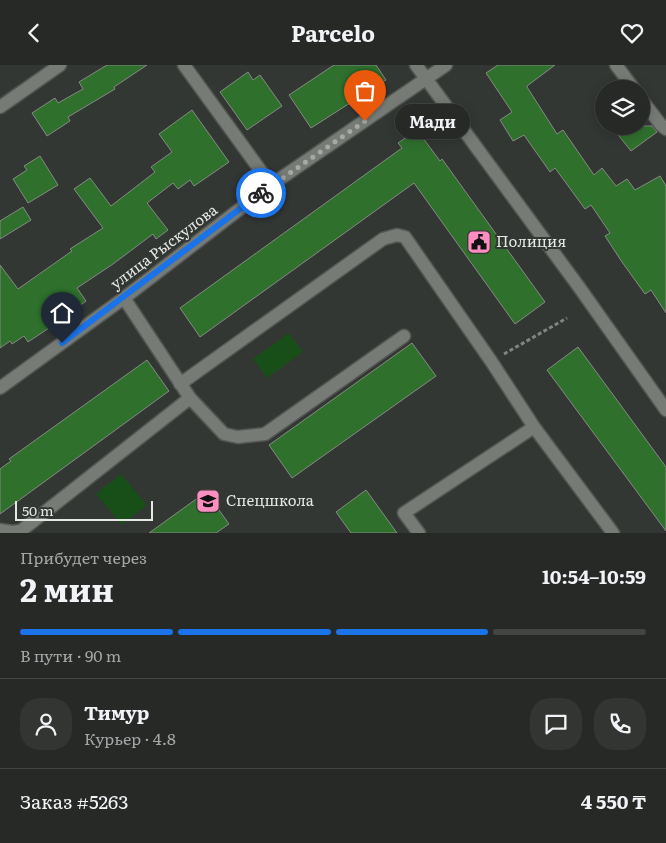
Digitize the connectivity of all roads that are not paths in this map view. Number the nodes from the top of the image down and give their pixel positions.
1 (60, 65) edge
2 (184, 65) edge
3 (416, 65) edge
4 (446, 65) edge
5 (616, 65) edge
6 (427, 79) junction
7 (627, 80) edge
8 (0, 107) edge
9 (650, 111) edge
10 (666, 129) edge
11 (271, 185) junction
12 (124, 298) junction
13 (404, 336) dead end
14 (180, 384) junction
15 (0, 388) edge
16 (190, 399) junction
17 (666, 410) edge
18 (534, 427) junction
19 (0, 530) edge
20 (419, 533) edge
21 (613, 533) edge

1 - 8 street
2 - 11 street
3 - 6 street
4 - 6 street, улица Рыскулова
5 - 7 street
6 - 11 street, улица Рыскулова
6 - 17 street
9 - 10 street
11 - 12 street, улица Рыскулова
12 - 14 street
12 - 15 street, улица Рыскулова
13 - 16 street
14 - 16 street
14 - 18 street
16 - 19 street
18 - 20 street
18 - 21 street

